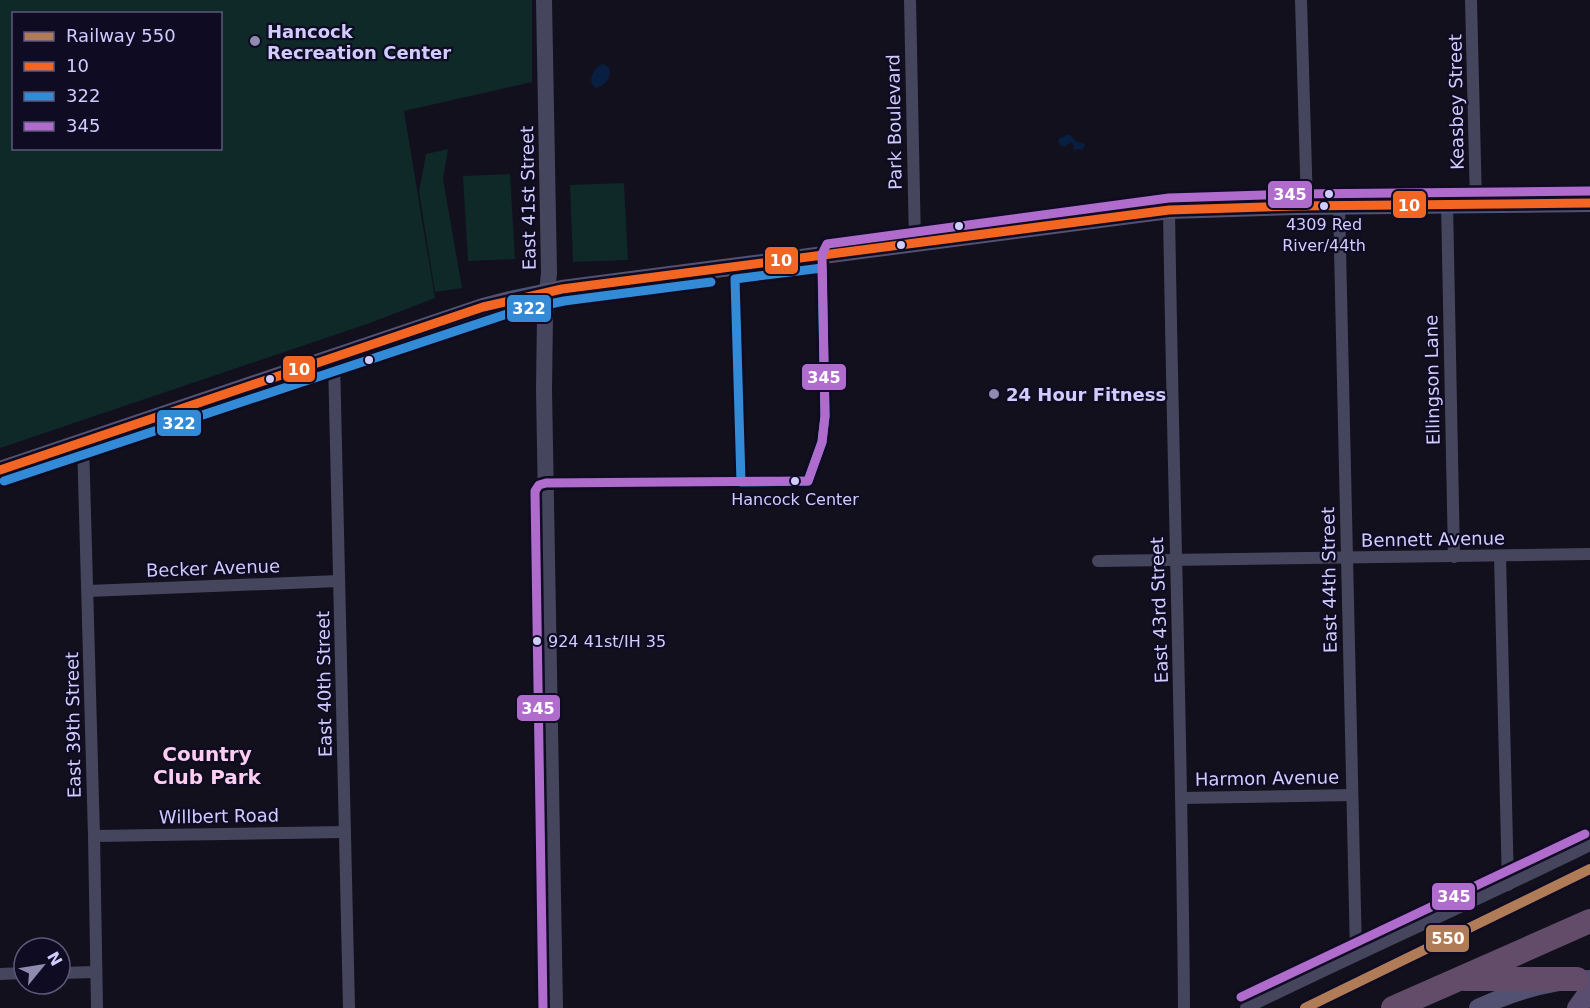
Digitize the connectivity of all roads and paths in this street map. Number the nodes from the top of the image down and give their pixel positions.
1 (544, 0) edge
2 (910, 0) edge
3 (1301, 0) edge
4 (1471, 0) edge
5 (1590, 202) edge
6 (1447, 203) junction
7 (1476, 203) junction
8 (1339, 205) junction
9 (1307, 206) junction
10 (1169, 210) junction
11 (915, 243) junction
12 (547, 292) junction
13 (334, 359) junction
14 (83, 442) junction
15 (0, 470) edge
16 (1590, 554) edge
17 (1454, 556) junction
18 (1500, 556) junction
19 (1347, 558) junction
20 (1175, 559) junction
21 (1098, 561) dead end
22 (339, 581) junction
23 (88, 591) junction
24 (1352, 795) junction
25 (1182, 798) junction
26 (345, 832) junction
27 (94, 836) junction
28 (1590, 845) edge
29 (1508, 885) junction
30 (1590, 921) edge
31 (1356, 954) junction
32 (96, 972) junction
33 (72, 973) edge
34 (1458, 980) junction
35 (1586, 983) edge
36 (97, 1008) edge
37 (349, 1008) edge
38 (555, 1008) edge
39 (1184, 1008) edge
40 (1246, 1008) edge
41 (1393, 1008) edge
42 (1478, 1008) edge
43 (1576, 1008) edge

1 - 12 street, East 41st Street
2 - 11 street, Park Boulevard
3 - 9 street
4 - 7 street, Keasbey Street
5 - 7 main road
6 - 7 main road
6 - 8 main road
6 - 17 street, Ellingson Lane
8 - 9 main road
8 - 19 street, East 44th Street
9 - 10 main road
10 - 11 main road
10 - 20 street, East 43rd Street
11 - 12 main road
12 - 13 main road
12 - 38 street, East 41st Street
13 - 14 main road
13 - 22 street, East 40th Street
14 - 15 main road
14 - 23 street, East 39th Street
16 - 18 street, Bennett Avenue
17 - 18 street, Bennett Avenue
17 - 19 street, Bennett Avenue
18 - 29 street
19 - 20 street, Bennett Avenue
19 - 24 street, East 44th Street
20 - 21 street, Bennett Avenue
20 - 25 street, East 43rd Street
22 - 23 street, Becker Avenue
22 - 26 street, East 40th Street
23 - 27 street, East 39th Street
24 - 25 street, Harmon Avenue
24 - 31 street, East 44th Street
25 - 39 street, East 43rd Street
26 - 27 street, Willbert Road
26 - 37 street, East 40th Street
27 - 32 street, East 39th Street
28 - 29 street
29 - 31 street
30 - 34 highway
31 - 40 street
32 - 33 street
32 - 36 street, East 39th Street
34 - 35 highway
34 - 41 highway
35 - 42 main road
35 - 43 main road

